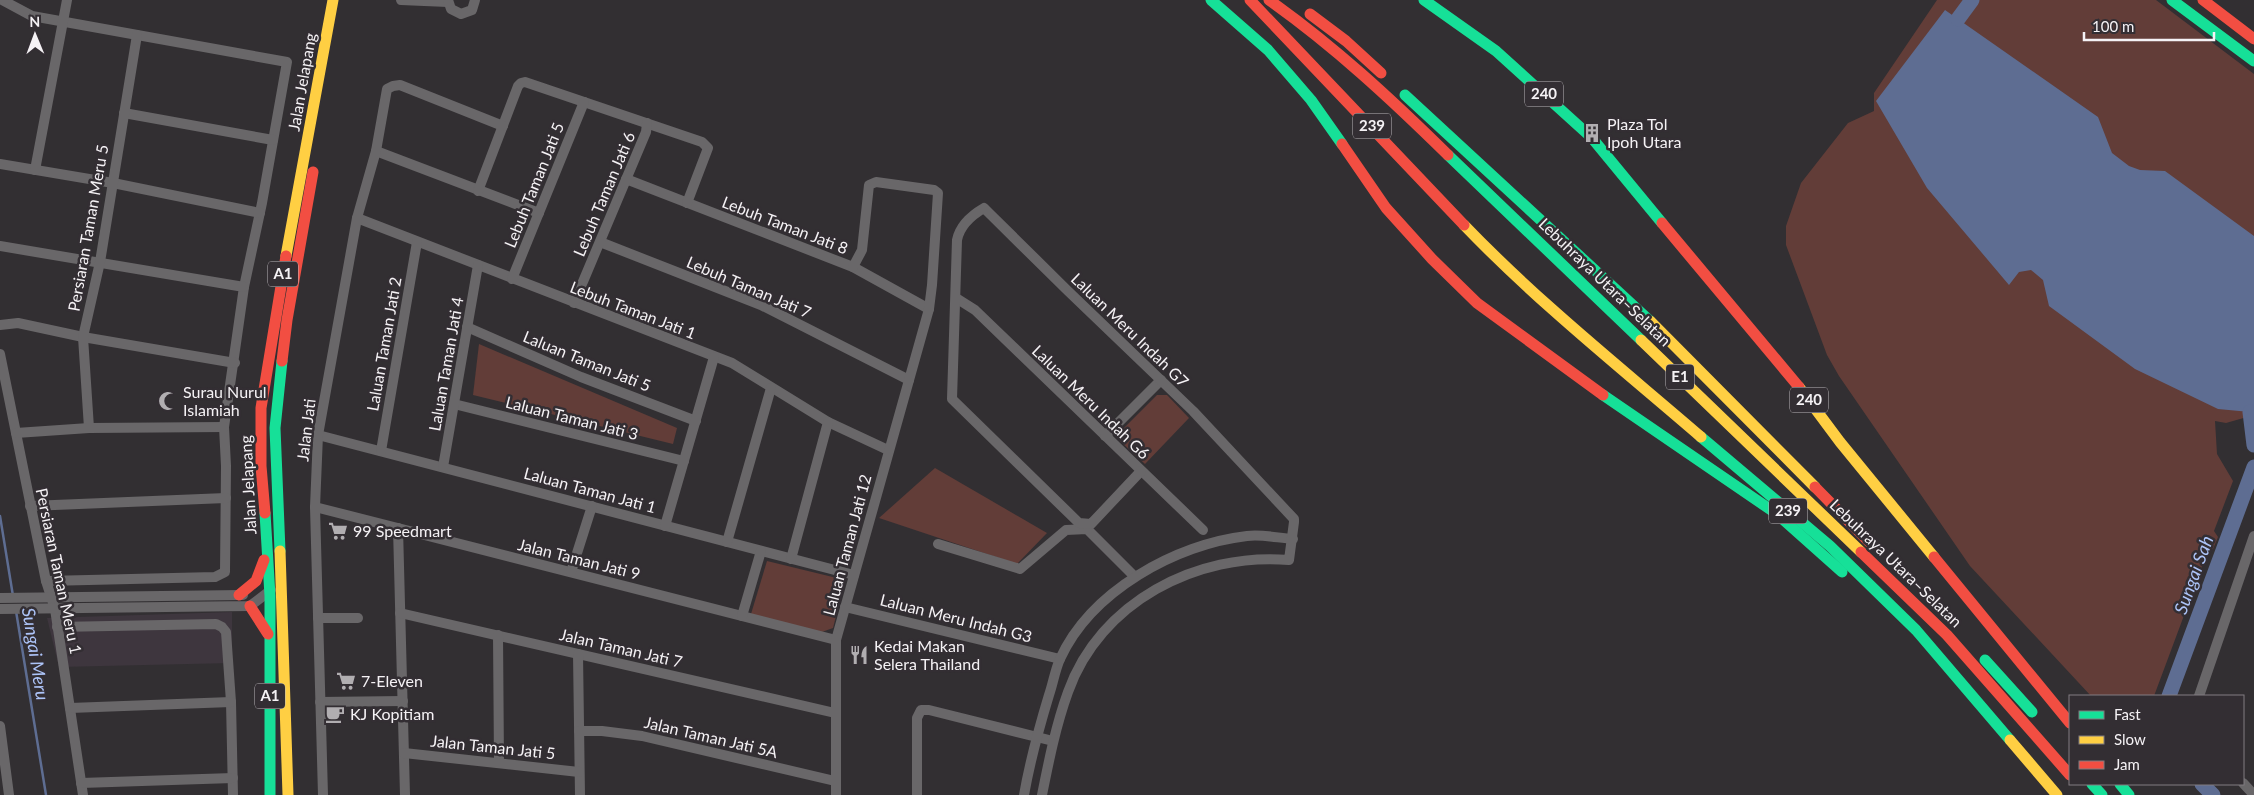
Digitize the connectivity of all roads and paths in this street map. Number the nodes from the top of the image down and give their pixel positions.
1 (2, 0) edge
2 (67, 0) edge
3 (333, 0) edge
4 (342, 0) edge
5 (401, 0) edge
6 (475, 0) edge
7 (1211, 0) edge
8 (1250, 0) edge
9 (1269, 0) edge
10 (1424, 0) edge
11 (2172, 0) edge
12 (2203, 0) edge
13 (448, 1) edge
14 (1298, 6) dead end
15 (63, 22) junction
16 (137, 35) junction
17 (2254, 39) edge
18 (2254, 61) edge
19 (584, 102) junction
20 (124, 112) junction
21 (646, 123) junction
22 (503, 126) junction
23 (273, 140) junction
24 (376, 151) junction
25 (0, 164) edge
26 (35, 170) junction
27 (626, 179) junction
28 (113, 183) junction
29 (478, 191) junction
30 (687, 203) junction
31 (260, 213) junction
32 (539, 213) junction
33 (357, 218) junction
34 (417, 242) junction
35 (600, 242) junction
36 (0, 246) edge
37 (100, 262) junction
38 (478, 266) junction
39 (853, 267) junction
40 (512, 278) junction
41 (244, 286) junction
42 (956, 298) junction
43 (574, 303) junction
44 (928, 308) junction
45 (0, 325) edge
46 (467, 327) junction
47 (83, 337) junction
48 (0, 354) edge
49 (714, 357) junction
50 (235, 363) junction
51 (908, 380) junction
52 (1162, 380) junction
53 (771, 388) junction
54 (454, 404) junction
55 (696, 421) junction
56 (828, 422) junction
57 (224, 427) junction
58 (89, 428) junction
59 (16, 433) junction
60 (318, 435) junction
61 (1105, 436) junction
62 (888, 450) junction
63 (381, 451) junction
64 (684, 461) junction
65 (443, 467) junction
66 (1141, 471) junction
67 (277, 487) junction
68 (226, 498) junction
69 (30, 506) junction
70 (592, 506) junction
71 (315, 507) junction
72 (665, 526) junction
73 (398, 528) junction
74 (1202, 530) dead end
75 (2254, 536) edge
76 (1293, 539) junction
77 (728, 542) junction
78 (938, 544) dead end
79 (1874, 547) dead end
80 (269, 550) junction
81 (761, 551) junction
82 (791, 558) junction
83 (1895, 568) dead end
84 (571, 572) junction
85 (854, 575) junction
86 (1134, 576) junction
87 (46, 581) junction
88 (268, 594) junction
89 (239, 595) junction
90 (0, 598) edge
91 (48, 598) junction
92 (283, 602) junction
93 (250, 606) junction
94 (845, 607) junction
95 (0, 609) edge
96 (51, 609) junction
97 (400, 613) junction
98 (742, 616) junction
99 (318, 618) junction
100 (358, 618) dead end
101 (57, 628) junction
102 (498, 635) junction
103 (269, 636) junction
104 (836, 640) junction
105 (578, 654) junction
106 (1060, 660) junction
107 (2199, 695) edge
108 (403, 701) junction
109 (231, 702) junction
110 (320, 702) junction
111 (70, 708) junction
112 (835, 713) junction
113 (2069, 722) edge
114 (2041, 723) dead end
115 (0, 726) edge
116 (579, 731) junction
117 (1036, 736) junction
118 (1053, 741) junction
119 (404, 753) junction
120 (2026, 755) junction
121 (499, 763) junction
122 (579, 772) junction
123 (2069, 774) edge
124 (233, 778) junction
125 (835, 781) junction
126 (81, 783) junction
127 (2244, 784) edge
128 (2121, 785) edge
129 (2087, 789) edge
130 (9, 795) edge
131 (83, 795) edge
132 (233, 795) edge
133 (270, 795) edge
134 (288, 795) edge
135 (324, 795) edge
136 (405, 795) edge
137 (580, 795) edge
138 (836, 795) edge
139 (917, 795) edge
140 (1024, 795) edge
141 (1042, 795) edge
142 (2057, 795) edge
143 (2102, 795) edge
144 (2129, 795) edge
145 (2254, 795) edge

1 - 15 street
2 - 15 street
3 - 80 main road, Jalan Jelapang / A1
4 - 67 main road, Jalan Jelapang / A1
5 - 13 street
6 - 13 street
7 - 120 main road
8 - 120 main road, 239
9 - 123 main road, Lebuhraya Utara–Selatan / E1
10 - 113 main road, 240
11 - 18 main road
12 - 17 main road
14 - 79 main road, Lebuhraya Utara–Selatan / E1
15 - 16 street
15 - 26 street
16 - 20 street, Persiaran Taman Meru 5
16 - 23 street
19 - 21 street
19 - 22 street
19 - 32 street, Lebuh Taman Jati 5
20 - 23 street
20 - 28 street, Persiaran Taman Meru 5
21 - 27 street, Lebuh Taman Jati 6
21 - 30 street
22 - 24 street, Jalan Jati
22 - 29 street
23 - 31 street
24 - 29 street
24 - 33 street, Jalan Jati
25 - 26 street
26 - 28 street
27 - 30 street, Lebuh Taman Jati 8
27 - 35 street, Lebuh Taman Jati 6
28 - 31 street
28 - 37 street, Persiaran Taman Meru 5
29 - 32 street
30 - 39 street, Lebuh Taman Jati 8
31 - 41 street
32 - 40 street, Lebuh Taman Jati 5
33 - 34 street, Lebuh Taman Jati 1
33 - 60 street, Jalan Jati
34 - 38 street, Lebuh Taman Jati 1
34 - 63 street, Laluan Taman Jati 2
35 - 43 street, Lebuh Taman Jati 6
35 - 51 street, Lebuh Taman Jati 7
36 - 37 street
37 - 41 street
37 - 47 street, Persiaran Taman Meru 5
38 - 40 street, Lebuh Taman Jati 1
38 - 46 street, Laluan Taman Jati 4
39 - 44 street, Lebuh Taman Jati 8
39 - 44 street, Laluan Taman Jati 12
40 - 43 street, Lebuh Taman Jati 1
41 - 50 street
42 - 52 street, Laluan Meru Indah G7
42 - 61 street, Laluan Meru Indah G6
42 - 66 street
43 - 49 street, Lebuh Taman Jati 1
44 - 51 street, Laluan Taman Jati 12
45 - 47 street
46 - 54 street, Laluan Taman Jati 4
46 - 55 street, Laluan Taman Jati 5
47 - 50 street
47 - 58 street, Persiaran Taman Meru 5
48 - 59 street, Persiaran Taman Meru 1
49 - 53 street, Lebuh Taman Jati 1
49 - 55 street
50 - 57 street
51 - 62 street, Laluan Taman Jati 12
52 - 61 street
52 - 76 street, Laluan Meru Indah G7
53 - 56 street, Lebuh Taman Jati 1
53 - 77 street
54 - 64 street, Laluan Taman Jati 3
54 - 65 street, Laluan Taman Jati 4
55 - 64 street
56 - 62 street, Lebuh Taman Jati 1
56 - 82 street
57 - 58 street
57 - 68 street
58 - 59 street
59 - 69 street, Persiaran Taman Meru 1
60 - 63 street, Laluan Taman Jati 1
60 - 71 street, Jalan Jati
61 - 66 street, Laluan Meru Indah G6
62 - 85 street, Laluan Taman Jati 12
63 - 65 street, Laluan Taman Jati 1
64 - 72 street
65 - 70 street, Laluan Taman Jati 1
66 - 74 street, Laluan Meru Indah G6
67 - 88 street
67 - 92 main road, Jalan Jelapang / A1
68 - 69 street
68 - 87 street
69 - 87 street, Persiaran Taman Meru 1
70 - 72 street, Laluan Taman Jati 1
70 - 84 street
71 - 73 street, Jalan Taman Jati 9
71 - 99 street, Jalan Jati
72 - 77 street, Laluan Taman Jati 1
73 - 84 street, Jalan Taman Jati 9
73 - 97 street
75 - 107 street
76 - 86 street
76 - 118 street, Laluan Meru Indah G7
77 - 81 street, Laluan Taman Jati 1
78 - 86 street
80 - 88 main road, Jalan Jelapang / A1
80 - 89 main road
81 - 82 street, Laluan Taman Jati 1
81 - 98 street
82 - 85 street, Laluan Taman Jati 1
83 - 114 main road, Lebuhraya Utara–Selatan
84 - 98 street, Jalan Taman Jati 9
85 - 94 street, Laluan Taman Jati 12
86 - 106 street
87 - 91 street, Persiaran Taman Meru 1
88 - 89 street
88 - 92 street
88 - 93 street
88 - 103 main road, Jalan Jelapang / A1
89 - 91 street
90 - 91 street
91 - 96 street, Persiaran Taman Meru 1
92 - 134 main road, Jalan Jelapang / A1
93 - 96 street
93 - 103 main road
94 - 104 street, Laluan Taman Jati 12
94 - 106 street, Laluan Meru Indah G3
95 - 96 street
96 - 101 street, Persiaran Taman Meru 1
97 - 102 street, Jalan Taman Jati 7
97 - 108 street
98 - 104 street, Jalan Taman Jati 9
99 - 100 street
99 - 110 street, Jalan Jati
101 - 109 street
101 - 111 street, Persiaran Taman Meru 1
102 - 105 street, Jalan Taman Jati 7
102 - 121 street
103 - 133 main road, Jalan Jelapang / A1
104 - 112 street, Laluan Taman Jati 12
105 - 112 street, Jalan Taman Jati 7
105 - 116 street
106 - 117 street
108 - 110 street
108 - 119 street
109 - 111 street
109 - 124 street
110 - 135 street, Jalan Jati
111 - 126 street, Persiaran Taman Meru 1
112 - 125 street, Laluan Taman Jati 12
115 - 130 street
116 - 122 street
116 - 125 street, Jalan Taman Jati 5A
117 - 118 street
117 - 139 street
117 - 140 street
118 - 141 street
119 - 121 street, Jalan Taman Jati 5
119 - 136 street
120 - 142 main road, 239
121 - 122 street, Jalan Taman Jati 5
122 - 137 street
124 - 126 street
124 - 132 street
125 - 138 street, Laluan Taman Jati 12
126 - 131 street, Persiaran Taman Meru 1
127 - 145 street
128 - 144 main road
129 - 143 main road

